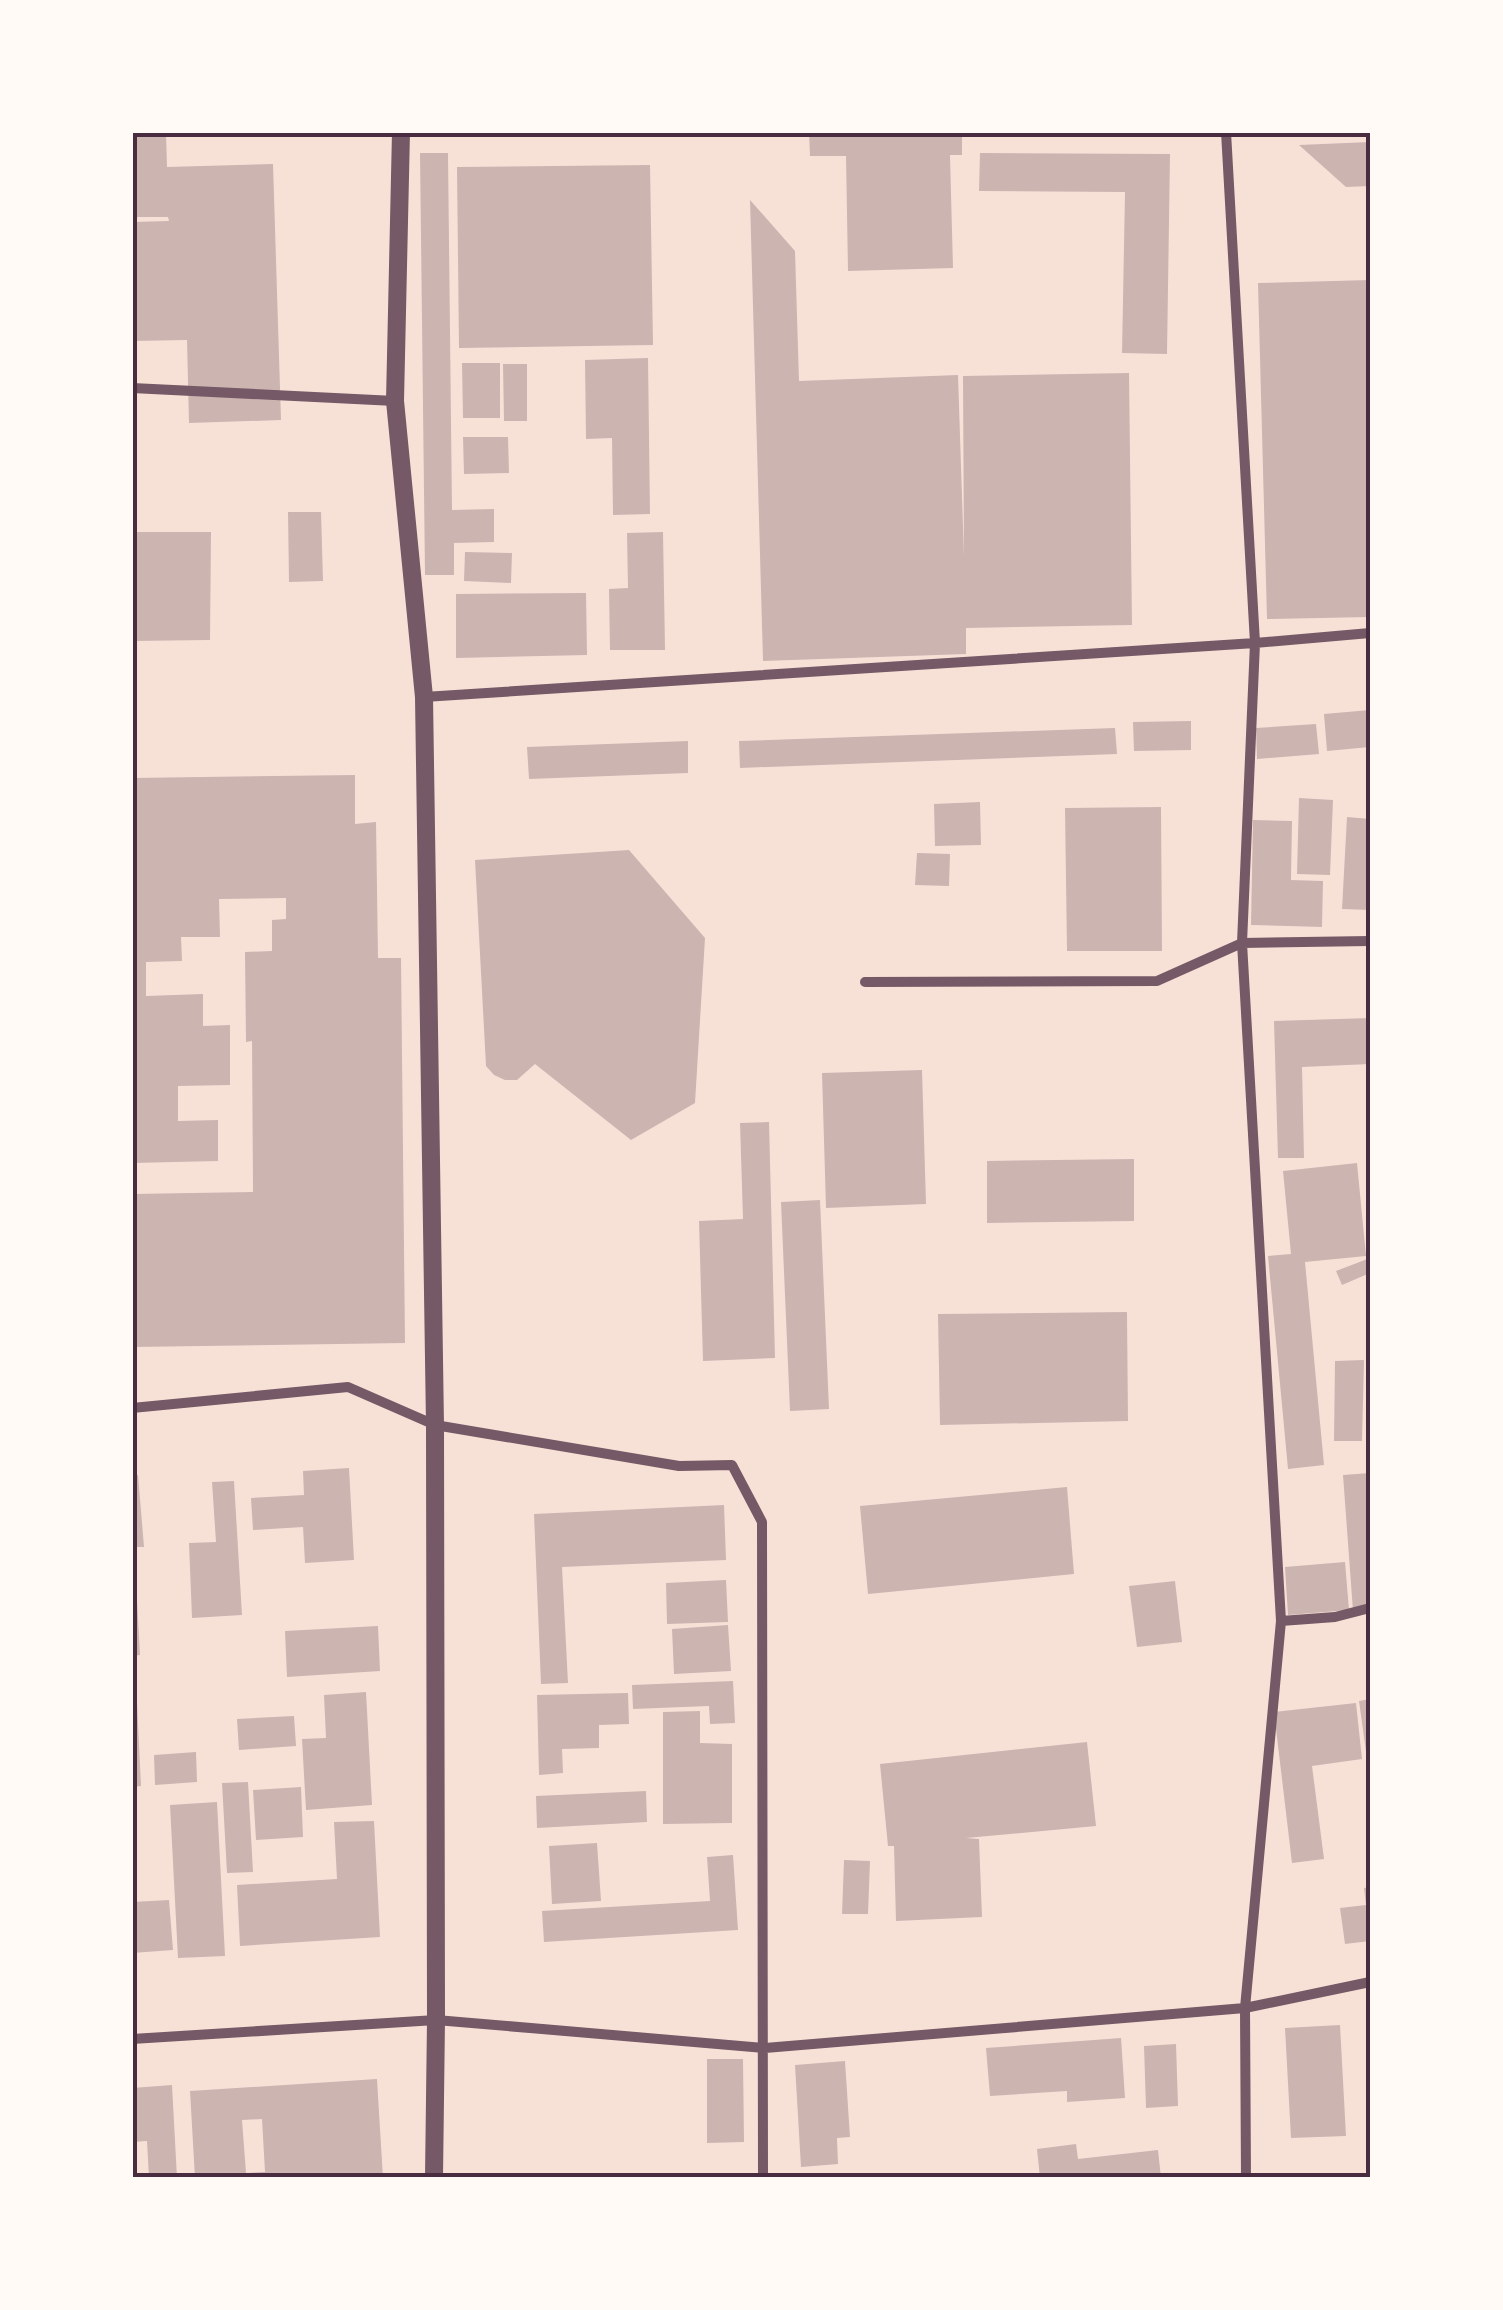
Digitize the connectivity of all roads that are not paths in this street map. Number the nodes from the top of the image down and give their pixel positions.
1 (401, 132) edge
2 (1226, 132) edge
3 (132, 388) edge
4 (395, 402) junction
5 (1370, 633) edge
6 (1256, 643) junction
7 (424, 697) junction
8 (1370, 941) edge
9 (1242, 942) junction
10 (865, 982) dead end
11 (132, 1408) edge
12 (435, 1425) junction
13 (1370, 1608) edge
14 (1281, 1621) junction
15 (1370, 1982) edge
16 (1245, 2008) junction
17 (436, 2020) junction
18 (132, 2039) edge
19 (764, 2048) junction
20 (434, 2178) edge
21 (764, 2178) edge
22 (1246, 2178) edge

1 - 4 street
2 - 6 street
3 - 4 street
4 - 7 street
5 - 6 street
6 - 7 street
6 - 9 street
7 - 12 street
8 - 9 street
9 - 10 street
9 - 14 street
11 - 12 street
12 - 17 street
12 - 19 street
13 - 14 street
14 - 16 street
15 - 16 street
16 - 19 street
16 - 22 street
17 - 18 street
17 - 19 street
17 - 20 street
19 - 21 street

